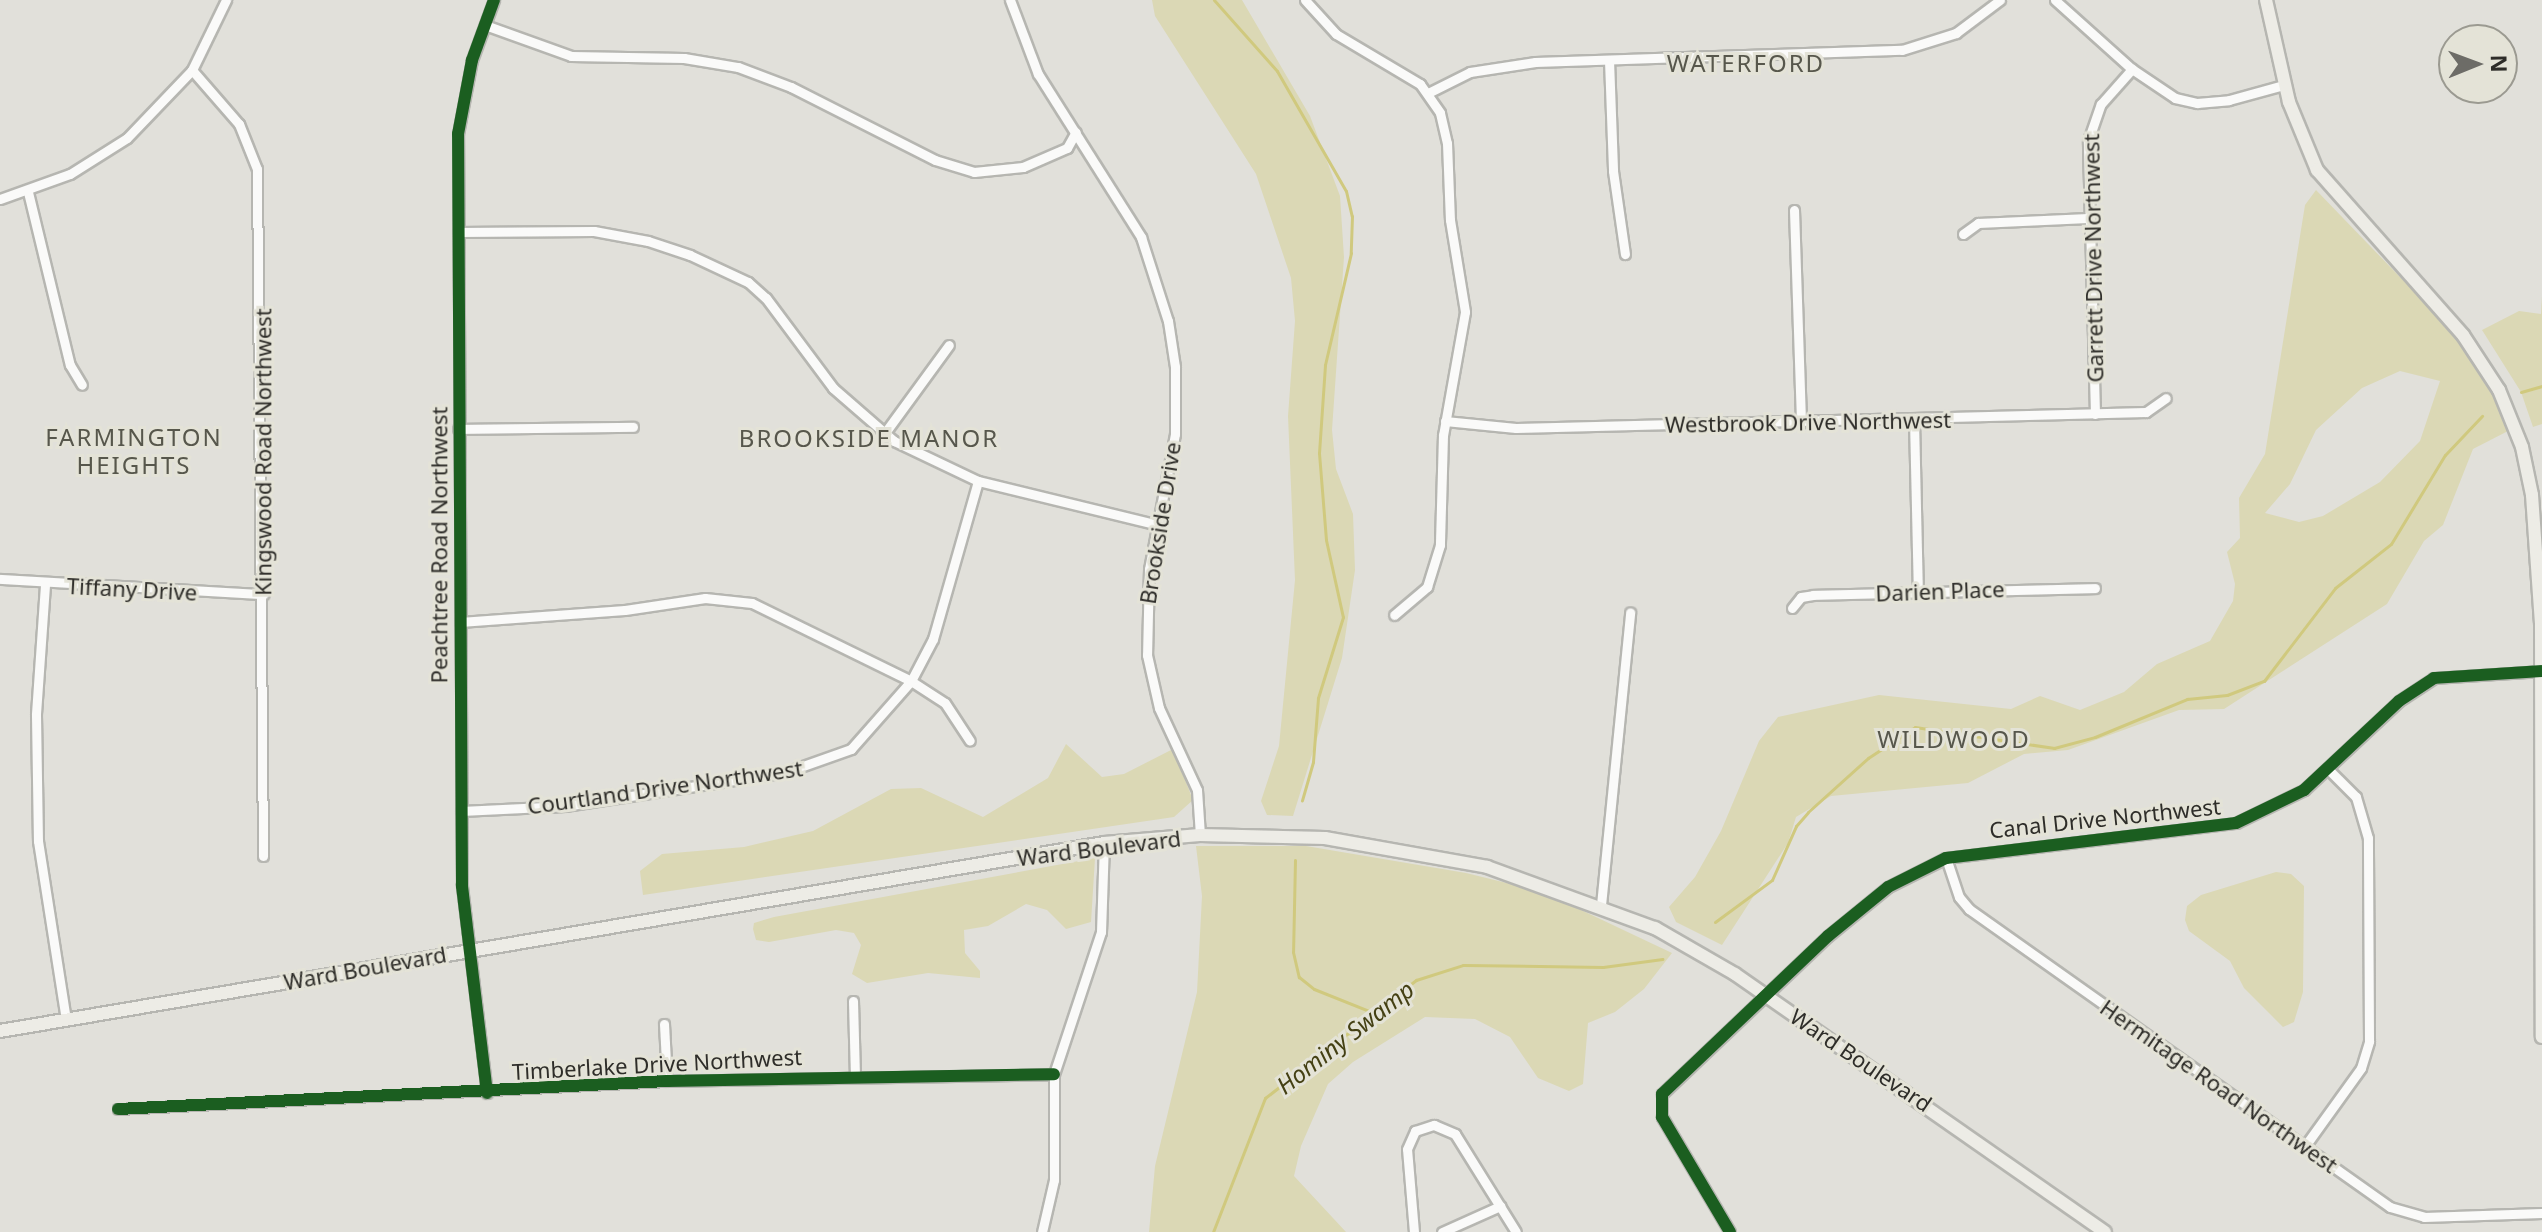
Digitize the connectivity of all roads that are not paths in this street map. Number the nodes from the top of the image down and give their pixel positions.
1 (226, 0) edge
2 (494, 0) edge
3 (1010, 0) edge
4 (1305, 0) edge
5 (2000, 0) edge
6 (2055, 0) edge
7 (2266, 0) edge
8 (485, 25) junction
9 (1609, 60) junction
10 (2132, 69) junction
11 (192, 70) junction
12 (2284, 85) junction
13 (1428, 93) junction
14 (1076, 132) junction
15 (28, 192) junction
16 (0, 199) edge
17 (1794, 210) dead end
18 (2088, 218) junction
19 (458, 232) junction
20 (1963, 234) dead end
21 (1625, 254) dead end
22 (949, 345) dead end
23 (82, 385) dead end
24 (2166, 398) dead end
25 (2095, 414) junction
26 (1914, 420) junction
27 (1445, 421) junction
28 (1801, 423) junction
29 (633, 427) dead end
30 (458, 429) junction
31 (884, 434) junction
32 (978, 481) junction
33 (1158, 525) junction
34 (0, 579) edge
35 (45, 585) junction
36 (2095, 588) dead end
37 (1918, 591) junction
38 (264, 594) junction
39 (1792, 608) dead end
40 (1630, 612) dead end
41 (1394, 615) dead end
42 (460, 622) junction
43 (2542, 671) edge
44 (911, 681) junction
45 (970, 741) dead end
46 (2328, 769) junction
47 (461, 811) junction
48 (1200, 835) junction
49 (1104, 843) junction
50 (263, 856) dead end
51 (1946, 858) junction
52 (1601, 905) junction
53 (469, 951) junction
54 (1768, 996) junction
55 (853, 1001) dead end
56 (2542, 1011) edge
57 (66, 1019) junction
58 (664, 1024) dead end
59 (0, 1031) edge
60 (2542, 1037) edge
61 (1054, 1074) junction
62 (855, 1075) junction
63 (667, 1081) junction
64 (487, 1093) junction
65 (118, 1109) dead end
66 (2305, 1146) junction
67 (1500, 1206) junction
68 (2542, 1213) edge
69 (1042, 1232) edge
70 (1414, 1232) edge
71 (1442, 1232) edge
72 (1516, 1232) edge
73 (1730, 1232) edge
74 (2105, 1232) edge

1 - 11 street
2 - 8 street, Peachtree Road Northwest
3 - 14 street, Brookside Drive
4 - 13 street
5 - 9 street
6 - 10 street
7 - 12 main road
8 - 14 street
8 - 19 street, Peachtree Road Northwest
9 - 13 street
9 - 21 street
10 - 12 street
10 - 18 street, Garrett Drive Northwest
11 - 15 street
11 - 38 street, Kingswood Road Northwest
12 - 43 main road
13 - 27 street
14 - 33 street, Brookside Drive
15 - 16 street
15 - 23 street
17 - 28 street
18 - 20 street
18 - 25 street, Garrett Drive Northwest
19 - 30 street, Peachtree Road Northwest
19 - 31 street
22 - 31 street
24 - 25 street, Westbrook Drive Northwest
25 - 26 street, Westbrook Drive Northwest
26 - 28 street, Westbrook Drive Northwest
26 - 37 street
27 - 28 street, Westbrook Drive Northwest
27 - 41 street
29 - 30 street
30 - 42 street, Peachtree Road Northwest
31 - 32 street
32 - 33 street
32 - 44 street, Courtland Drive Northwest
33 - 48 street, Brookside Drive
34 - 35 street, Tiffany Drive
35 - 38 street, Tiffany Drive
35 - 57 street
36 - 37 street, Darien Place
37 - 39 street, Darien Place
38 - 50 street, Kingswood Road Northwest
40 - 52 street
42 - 44 street
42 - 47 street, Peachtree Road Northwest
43 - 46 street, Canal Drive Northwest
43 - 56 main road
44 - 45 street
44 - 47 street, Courtland Drive Northwest
46 - 51 street, Canal Drive Northwest
46 - 66 street
47 - 53 street, Peachtree Road Northwest
48 - 49 main road, Ward Boulevard
48 - 52 main road, Ward Boulevard
49 - 53 main road, Ward Boulevard
49 - 61 street
51 - 54 street, Canal Drive Northwest
51 - 66 street, Hermitage Road Northwest
52 - 54 main road, Ward Boulevard
53 - 57 main road, Ward Boulevard
53 - 64 street, Peachtree Road Northwest
54 - 73 street, Canal Drive Northwest
54 - 74 main road, Ward Boulevard
55 - 62 street
56 - 60 main road
57 - 59 main road, Ward Boulevard
58 - 63 street
61 - 62 street, Timberlake Drive Northwest
61 - 69 street
62 - 63 street, Timberlake Drive Northwest
63 - 64 street, Timberlake Drive Northwest
64 - 65 street, Timberlake Drive Northwest
66 - 68 street, Hermitage Road Northwest
67 - 70 street
67 - 71 street
67 - 72 street

